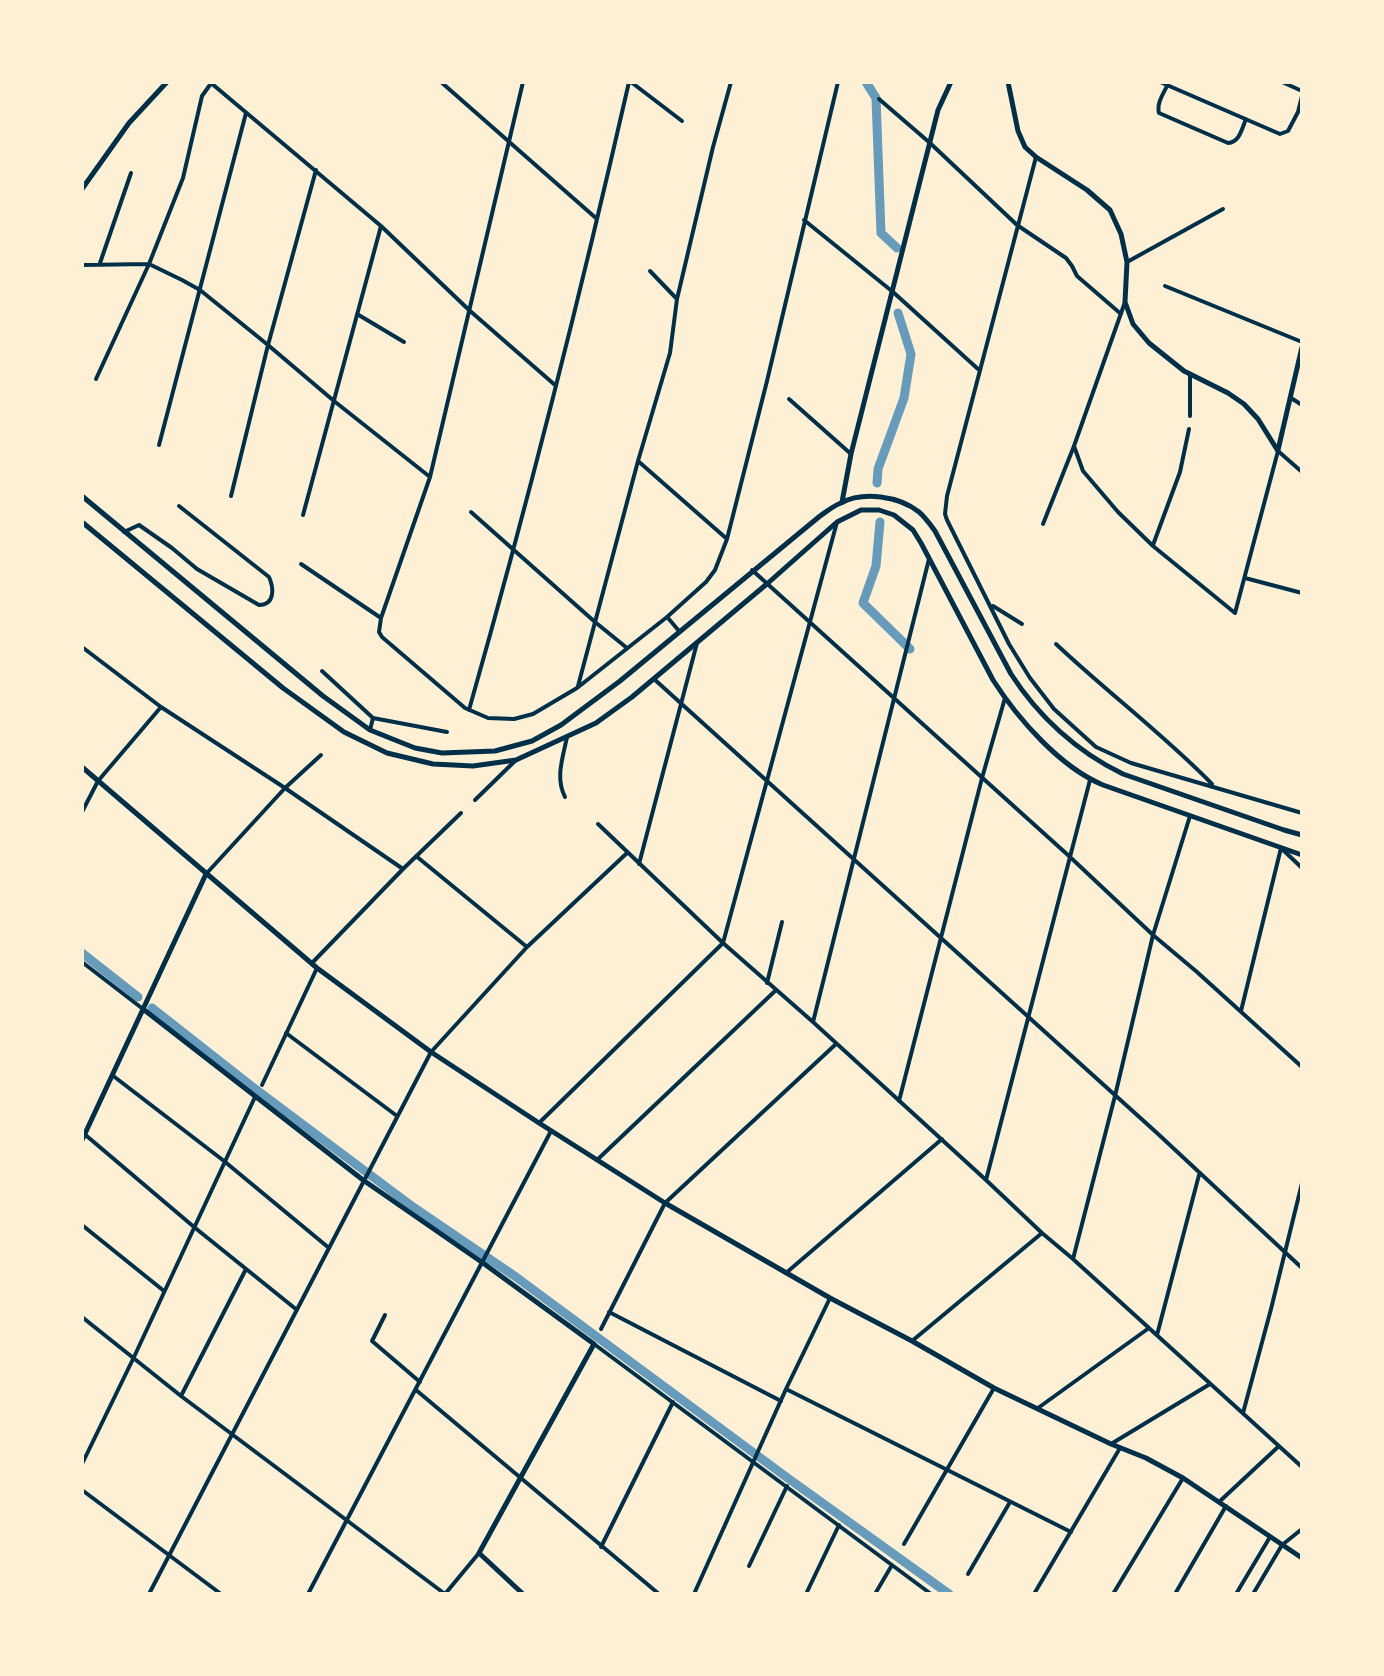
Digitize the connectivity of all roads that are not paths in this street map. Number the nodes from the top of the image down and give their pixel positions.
1 (167, 82) edge
2 (441, 82) edge
3 (523, 82) edge
4 (630, 82) edge
5 (731, 82) edge
6 (838, 82) edge
7 (951, 82) edge
8 (1008, 82) edge
9 (1160, 82) edge
10 (1282, 82) edge
11 (212, 83) edge
12 (1169, 84) edge
13 (1302, 94) edge
14 (879, 99) dead end
15 (1300, 112) edge
16 (246, 113) junction
17 (1246, 119) junction
18 (682, 121) dead end
19 (509, 142) junction
20 (930, 143) junction
21 (1036, 157) junction
22 (316, 170) junction
23 (131, 173) dead end
24 (82, 189) edge
25 (82, 199) edge
26 (82, 208) edge
27 (1223, 209) dead end
28 (597, 219) junction
29 (804, 220) junction
30 (1017, 225) junction
31 (381, 226) junction
32 (1127, 262) junction
33 (100, 263) junction
34 (149, 264) junction
35 (82, 265) edge
36 (650, 271) dead end
37 (1165, 286) dead end
38 (200, 290) junction
39 (893, 292) junction
40 (677, 299) junction
41 (1125, 302) junction
42 (469, 310) junction
43 (357, 314) junction
44 (1121, 314) junction
45 (404, 342) dead end
46 (268, 345) junction
47 (1302, 345) edge
48 (979, 370) junction
49 (1190, 375) junction
50 (96, 379) dead end
51 (556, 385) junction
52 (1291, 398) junction
53 (789, 399) dead end
54 (334, 401) junction
55 (1302, 405) edge
56 (1190, 416) dead end
57 (1189, 429) dead end
58 (159, 445) dead end
59 (1074, 446) junction
60 (1278, 451) junction
61 (851, 454) junction
62 (638, 461) junction
63 (1302, 472) edge
64 (430, 477) junction
65 (82, 496) edge
66 (231, 496) dead end
67 (842, 502) junction
68 (179, 506) dead end
69 (471, 512) dead end
70 (303, 515) dead end
71 (82, 522) edge
72 (837, 522) junction
73 (1043, 524) dead end
74 (124, 532) junction
75 (727, 539) junction
76 (1153, 546) junction
77 (515, 550) junction
78 (929, 558) junction
79 (301, 564) dead end
80 (752, 570) junction
81 (1245, 578) junction
82 (768, 583) junction
83 (1302, 593) edge
84 (991, 605) junction
85 (667, 617) junction
86 (381, 618) junction
87 (810, 620) junction
88 (595, 622) junction
89 (1022, 624) dead end
90 (679, 631) junction
91 (697, 643) junction
92 (1056, 644) dead end
93 (82, 647) edge
94 (627, 648) junction
95 (322, 671) dead end
96 (1030, 678) junction
97 (654, 679) junction
98 (1017, 684) junction
99 (577, 688) junction
100 (894, 697) junction
101 (1005, 698) junction
102 (683, 703) junction
103 (161, 707) junction
104 (1054, 709) junction
105 (469, 710) junction
106 (373, 718) junction
107 (1050, 722) junction
108 (370, 730) junction
109 (447, 732) dead end
110 (567, 737) junction
111 (321, 755) dead end
112 (516, 760) junction
113 (82, 767) edge
114 (982, 778) junction
115 (1090, 780) junction
116 (98, 781) junction
117 (768, 782) junction
118 (1214, 786) junction
119 (285, 788) junction
120 (565, 797) dead end
121 (475, 800) dead end
122 (82, 812) edge
123 (461, 813) dead end
124 (1302, 813) edge
125 (1190, 816) junction
126 (598, 824) dead end
127 (1302, 835) edge
128 (1281, 848) junction
129 (627, 853) junction
130 (1302, 855) edge
131 (416, 856) junction
132 (1069, 856) junction
133 (854, 860) junction
134 (639, 864) junction
135 (1302, 868) edge
136 (403, 869) junction
137 (206, 874) junction
138 (782, 922) dead end
139 (1153, 935) junction
140 (941, 938) junction
141 (723, 943) junction
142 (527, 947) junction
143 (82, 962) edge
144 (314, 965) junction
145 (767, 983) junction
146 (776, 991) junction
147 (143, 1009) junction
148 (1241, 1011) junction
149 (1028, 1017) junction
150 (813, 1022) junction
151 (286, 1033) junction
152 (836, 1044) junction
153 (431, 1052) junction
154 (1302, 1067) edge
155 (112, 1075) junction
156 (262, 1085) dead end
157 (1115, 1096) junction
158 (255, 1097) junction
159 (899, 1101) junction
160 (397, 1116) junction
161 (539, 1123) junction
162 (551, 1131) junction
163 (83, 1135) edge
164 (942, 1139) junction
165 (597, 1160) junction
166 (224, 1161) junction
167 (1200, 1175) junction
168 (364, 1179) junction
169 (986, 1180) junction
170 (1302, 1183) edge
171 (665, 1203) junction
172 (82, 1225) edge
173 (194, 1227) junction
174 (1042, 1233) junction
175 (329, 1248) junction
176 (1284, 1252) junction
177 (1073, 1259) junction
178 (484, 1261) junction
179 (1302, 1268) edge
180 (246, 1269) junction
181 (786, 1273) junction
182 (164, 1291) junction
183 (830, 1298) junction
184 (297, 1310) junction
185 (609, 1312) junction
186 (385, 1315) dead end
187 (82, 1317) edge
188 (1149, 1328) junction
189 (601, 1329) dead end
190 (1157, 1335) junction
191 (912, 1341) junction
192 (594, 1344) junction
193 (134, 1357) junction
194 (420, 1382) junction
195 (1210, 1384) junction
196 (994, 1388) junction
197 (786, 1389) junction
198 (416, 1390) junction
199 (181, 1396) junction
200 (781, 1401) junction
201 (673, 1402) junction
202 (1038, 1408) junction
203 (1243, 1413) junction
204 (232, 1434) junction
205 (1111, 1444) junction
206 (1279, 1446) junction
207 (1120, 1447) junction
208 (756, 1460) junction
209 (82, 1464) edge
210 (1302, 1467) edge
211 (946, 1471) junction
212 (1183, 1478) junction
213 (521, 1479) junction
214 (787, 1486) junction
215 (82, 1490) edge
216 (1010, 1502) junction
217 (1219, 1502) junction
218 (1226, 1506) junction
219 (347, 1520) junction
220 (839, 1525) junction
221 (1302, 1529) edge
222 (1071, 1532) junction
223 (1270, 1537) junction
224 (904, 1544) dead end
225 (1282, 1545) junction
226 (601, 1547) junction
227 (479, 1553) junction
228 (169, 1554) junction
229 (1302, 1558) edge
230 (892, 1565) junction
231 (749, 1566) dead end
232 (968, 1574) dead end
233 (149, 1594) edge
234 (221, 1594) edge
235 (308, 1594) edge
236 (445, 1594) edge
237 (523, 1594) edge
238 (659, 1594) edge
239 (694, 1594) edge
240 (806, 1594) edge
241 (875, 1594) edge
242 (931, 1594) edge
243 (1034, 1594) edge
244 (1113, 1594) edge
245 (1175, 1594) edge
246 (1236, 1594) edge
247 (1253, 1594) edge

1 - 24 street
2 - 19 street
3 - 19 street
4 - 18 street
4 - 28 street
5 - 40 street
6 - 29 street
7 - 20 street
8 - 21 street
9 - 12 street
10 - 13 street
11 - 16 street
11 - 34 street
12 - 17 street
12 - 17 street
13 - 15 street
14 - 20 street
15 - 17 street
16 - 22 street
16 - 38 street
19 - 28 street
19 - 42 street
20 - 30 street
20 - 39 street
21 - 30 street
21 - 32 street
22 - 31 street
22 - 46 street
23 - 33 street
25 - 26 street
27 - 32 street
28 - 51 street
29 - 39 street
29 - 75 street
30 - 44 street
30 - 48 street
31 - 42 street
31 - 43 street
32 - 41 street
33 - 34 street
33 - 35 street
34 - 38 street
34 - 50 street
36 - 40 street
37 - 47 street
38 - 46 street
38 - 58 street
39 - 48 street
39 - 61 street
40 - 62 street
41 - 44 street
41 - 49 street
42 - 51 street
42 - 64 street
43 - 45 street
43 - 54 street
44 - 59 street
46 - 54 street
46 - 66 street
47 - 52 street
48 - 84 street
49 - 56 street
49 - 60 street
51 - 77 street
52 - 55 street
52 - 60 street
53 - 61 street
54 - 64 street
54 - 70 street
57 - 76 street
59 - 73 street
59 - 76 street
60 - 63 street
60 - 81 street
61 - 67 street
62 - 75 street
62 - 88 street
64 - 86 street
65 - 74 street
67 - 80 street
67 - 98 street
68 - 74 street
69 - 77 street
71 - 112 street
72 - 78 street
72 - 82 street
72 - 87 street
74 - 108 street
75 - 85 street
76 - 81 street
77 - 88 street
77 - 105 street
78 - 100 street
78 - 101 street
79 - 86 street
80 - 82 street
80 - 90 street
81 - 83 street
82 - 87 street
82 - 91 street
84 - 89 street
84 - 96 street
85 - 90 street
85 - 94 street
86 - 105 street
87 - 100 street
87 - 117 street
88 - 94 street
88 - 99 street
90 - 108 street
91 - 97 street
91 - 102 street
92 - 118 street
93 - 103 street
94 - 99 street
95 - 106 street
96 - 98 street
96 - 104 street
97 - 102 street
97 - 110 street
98 - 107 street
99 - 105 street
100 - 114 street
100 - 133 street
101 - 114 street
101 - 115 street
102 - 117 street
102 - 134 street
103 - 116 street
103 - 119 street
104 - 107 street
104 - 118 street
106 - 108 street
106 - 109 street
107 - 127 street
110 - 112 street
110 - 120 street
111 - 119 street
112 - 121 street
113 - 116 street
114 - 132 street
114 - 140 street
115 - 125 street
115 - 132 street
116 - 122 street
116 - 137 street
117 - 133 street
117 - 141 street
118 - 124 street
119 - 136 street
119 - 137 street
123 - 131 street
125 - 128 street
125 - 139 street
126 - 129 street
128 - 130 street
128 - 135 street
128 - 148 street
129 - 134 street
129 - 142 street
131 - 136 street
131 - 142 street
132 - 139 street
132 - 149 street
133 - 140 street
133 - 150 street
134 - 141 street
136 - 144 street
137 - 144 street
137 - 147 street
138 - 145 street
139 - 148 street
139 - 157 street
140 - 149 street
140 - 159 street
141 - 145 street
141 - 161 street
142 - 153 street
143 - 147 street
144 - 151 street
144 - 153 street
145 - 146 street
146 - 150 street
146 - 165 street
147 - 155 street
147 - 158 street
148 - 154 street
149 - 157 street
149 - 169 street
150 - 152 street
151 - 156 street
151 - 160 street
152 - 159 street
152 - 171 street
153 - 160 street
153 - 161 street
155 - 163 street
155 - 166 street
157 - 167 street
157 - 177 street
158 - 166 street
158 - 168 street
159 - 164 street
160 - 168 street
161 - 162 street
162 - 165 street
162 - 178 street
163 - 173 street
164 - 169 street
164 - 181 street
165 - 171 street
166 - 173 street
166 - 175 street
167 - 176 street
167 - 190 street
168 - 175 street
168 - 178 street
169 - 174 street
170 - 176 street
171 - 181 street
171 - 185 street
172 - 182 street
173 - 180 street
173 - 182 street
174 - 177 street
174 - 191 street
175 - 184 street
176 - 179 street
176 - 203 street
177 - 188 street
178 - 192 street
178 - 194 street
180 - 184 street
180 - 199 street
181 - 183 street
182 - 193 street
183 - 191 street
183 - 197 street
184 - 204 street
185 - 189 street
185 - 200 street
186 - 194 street
187 - 193 street
188 - 190 street
188 - 202 street
190 - 195 street
191 - 196 street
192 - 201 street
192 - 213 street
193 - 199 street
193 - 209 street
194 - 198 street
195 - 203 street
195 - 205 street
196 - 202 street
196 - 211 street
197 - 200 street
197 - 211 street
198 - 213 street
198 - 219 street
199 - 204 street
200 - 208 street
201 - 208 street
201 - 226 street
202 - 205 street
203 - 206 street
204 - 219 street
204 - 228 street
205 - 207 street
206 - 210 street
206 - 217 street
207 - 212 street
207 - 222 street
208 - 214 street
208 - 239 street
211 - 216 street
211 - 224 street
212 - 217 street
212 - 244 street
213 - 226 street
213 - 227 street
214 - 220 street
214 - 231 street
215 - 228 street
216 - 222 street
216 - 232 street
217 - 218 street
218 - 223 street
218 - 245 street
219 - 235 street
219 - 236 street
220 - 230 street
220 - 240 street
221 - 225 street
222 - 243 street
223 - 225 street
223 - 246 street
225 - 229 street
225 - 247 street
226 - 238 street
227 - 236 street
227 - 237 street
228 - 233 street
228 - 234 street
230 - 241 street
230 - 242 street

